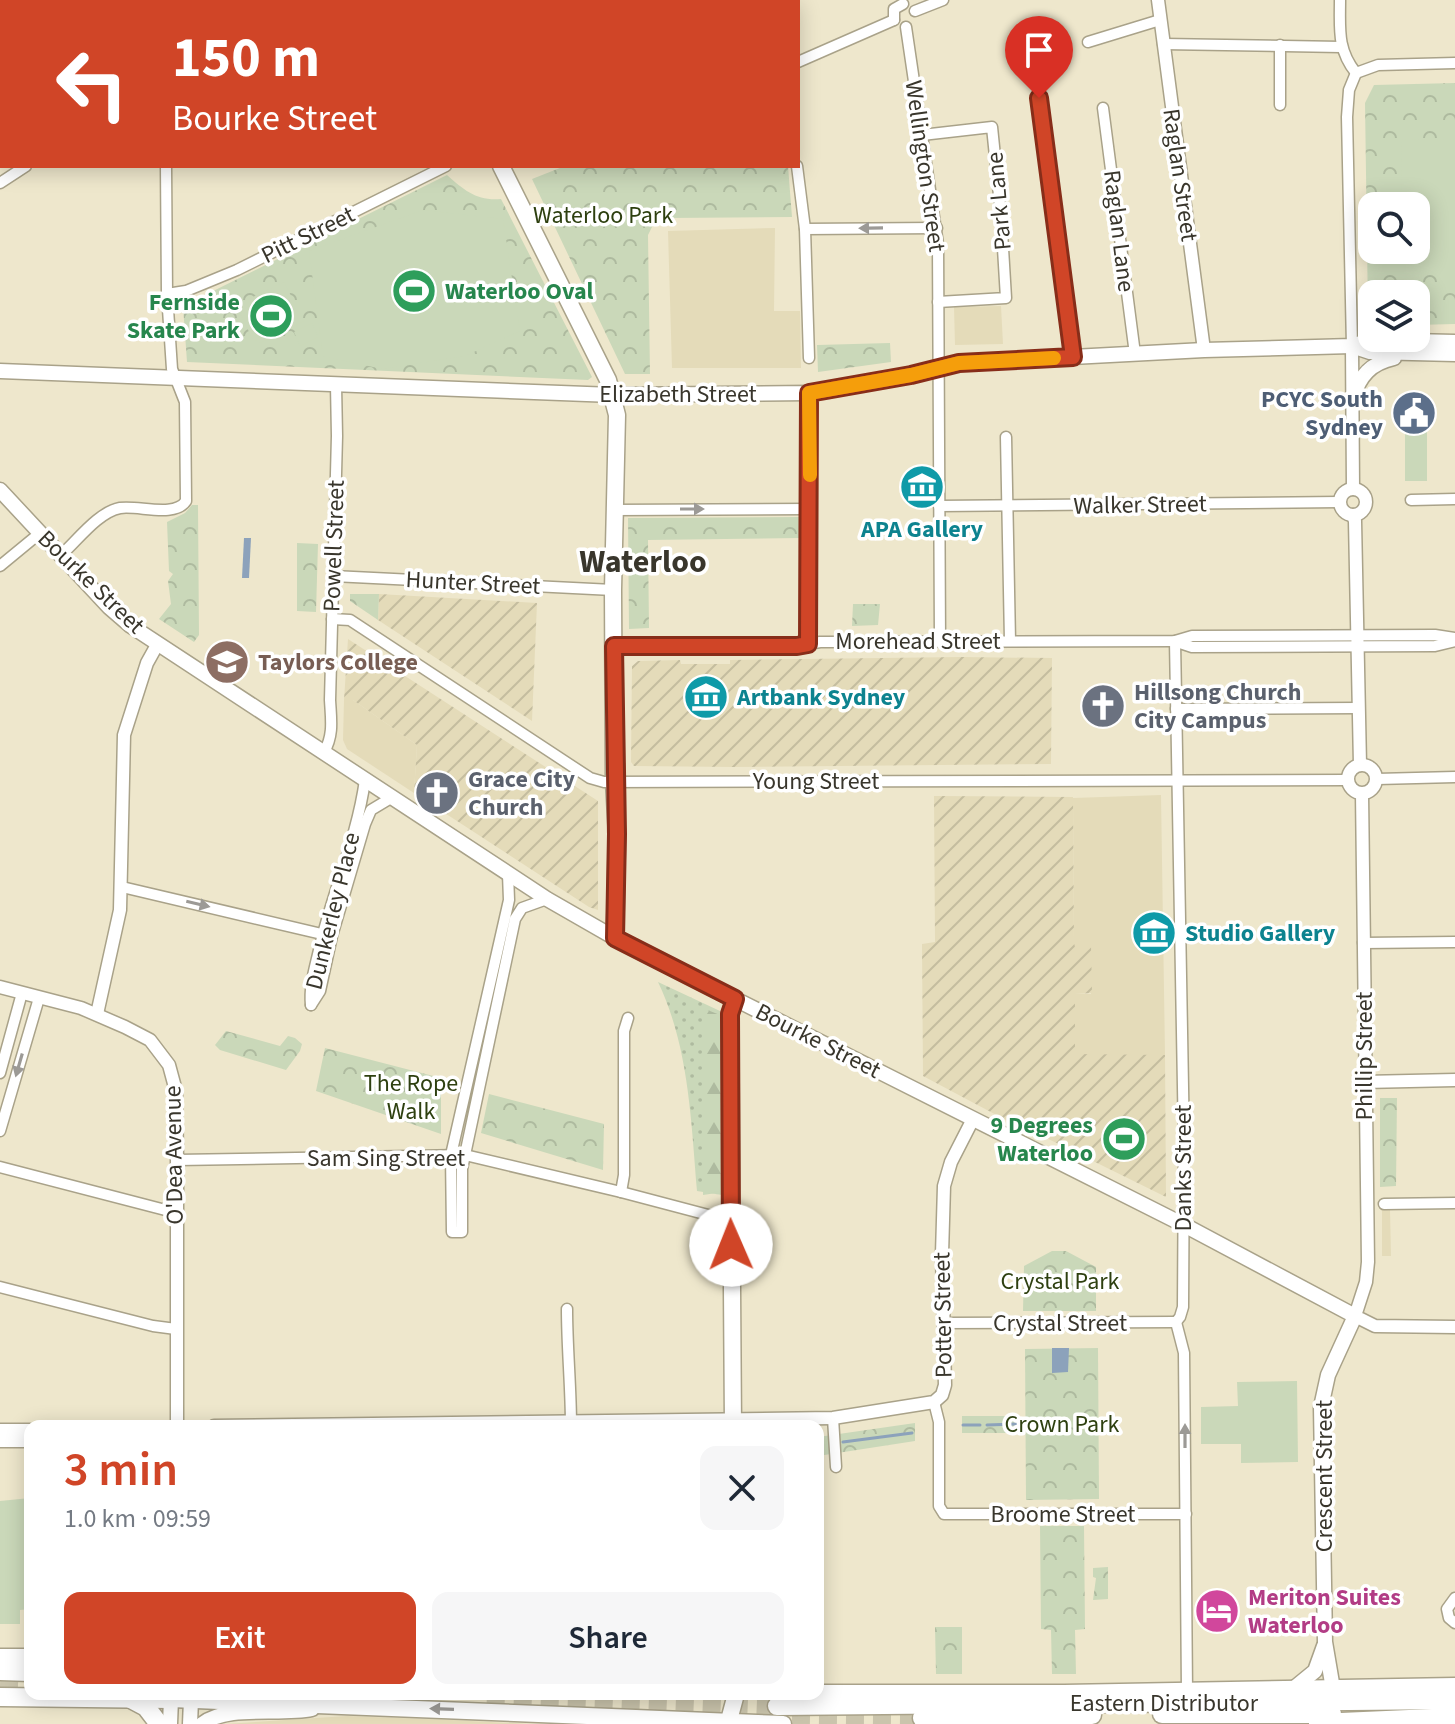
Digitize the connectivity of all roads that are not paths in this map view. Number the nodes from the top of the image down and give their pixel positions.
1 (943, 0) edge
2 (1158, 0) edge
3 (1340, 0) edge
4 (903, 2) edge
5 (915, 11) junction
6 (894, 20) junction
7 (1160, 20) junction
8 (906, 27) junction
9 (1088, 42) dead end
10 (1163, 44) junction
11 (1280, 45) junction
12 (1341, 47) junction
13 (800, 61) edge
14 (1455, 63) edge
15 (1356, 73) junction
16 (1039, 98) dead end
17 (1280, 105) dead end
18 (1103, 108) dead end
19 (922, 135) junction
20 (23, 168) edge
21 (166, 168) edge
22 (442, 168) edge
23 (502, 168) edge
24 (797, 168) edge
25 (0, 183) edge
26 (937, 228) junction
27 (805, 229) junction
28 (167, 294) junction
29 (938, 302) junction
30 (1455, 342) edge
31 (1352, 346) junction
32 (1204, 350) junction
33 (1413, 353) junction
34 (1135, 354) junction
35 (1455, 354) edge
36 (1073, 357) junction
37 (809, 358) dead end
38 (938, 368) junction
39 (0, 371) edge
40 (175, 378) junction
41 (336, 385) junction
42 (809, 393) junction
43 (613, 395) junction
44 (1353, 398) junction
45 (1006, 437) dead end
46 (1353, 489) junction
47 (0, 490) edge
48 (1455, 499) edge
49 (1411, 500) dead end
50 (1340, 502) junction
51 (939, 506) junction
52 (1008, 506) junction
53 (809, 509) junction
54 (614, 510) junction
55 (1353, 515) junction
56 (40, 533) junction
57 (61, 555) junction
58 (0, 566) edge
59 (333, 576) junction
60 (613, 590) junction
61 (332, 619) junction
62 (1455, 639) edge
63 (940, 641) junction
64 (1010, 641) junction
65 (1175, 641) junction
66 (1357, 641) junction
67 (808, 644) junction
68 (157, 645) junction
69 (614, 646) junction
70 (1359, 708) junction
71 (1176, 709) junction
72 (324, 752) junction
73 (1360, 765) junction
74 (1455, 777) edge
75 (1377, 779) junction
76 (365, 780) junction
77 (1348, 780) junction
78 (1177, 781) junction
79 (614, 782) junction
80 (1362, 794) junction
81 (391, 798) junction
82 (508, 874) junction
83 (122, 887) junction
84 (547, 899) junction
85 (327, 935) junction
86 (615, 938) junction
87 (1455, 942) edge
88 (1363, 943) junction
89 (0, 987) edge
90 (22, 993) junction
91 (39, 998) junction
92 (735, 999) junction
93 (97, 1014) junction
94 (628, 1018) dead end
95 (483, 1038) junction
96 (0, 1073) edge
97 (1455, 1080) edge
98 (1364, 1082) junction
99 (973, 1119) junction
100 (0, 1131) edge
101 (451, 1155) junction
102 (465, 1155) junction
103 (177, 1160) junction
104 (0, 1167) edge
105 (621, 1192) junction
106 (1455, 1203) edge
107 (1384, 1204) dead end
108 (177, 1213) junction
109 (731, 1221) junction
110 (1184, 1225) junction
111 (0, 1287) edge
112 (567, 1309) dead end
113 (1355, 1316) junction
114 (1176, 1322) junction
115 (944, 1323) junction
116 (1455, 1327) edge
117 (176, 1329) junction
118 (934, 1402) junction
119 (833, 1418) junction
120 (177, 1420) edge
121 (571, 1420) edge
122 (733, 1420) edge
123 (783, 1420) edge
124 (824, 1421) edge
125 (0, 1430) edge
126 (24, 1430) edge
127 (0, 1441) edge
128 (24, 1441) edge
129 (836, 1467) dead end
130 (941, 1513) joint
131 (1186, 1514) junction
132 (1455, 1598) edge
133 (1455, 1623) edge
134 (1325, 1642) junction
135 (0, 1657) edge
136 (24, 1657) edge
137 (0, 1671) edge
138 (24, 1672) edge
139 (1455, 1686) edge
140 (1293, 1689) junction
141 (1333, 1689) junction
142 (1187, 1691) junction
143 (824, 1693) edge
144 (0, 1697) edge
145 (24, 1697) edge
146 (134, 1700) edge
147 (171, 1700) edge
148 (191, 1700) edge
149 (242, 1700) edge
150 (735, 1700) edge
151 (1455, 1700) edge
152 (327, 1705) junction
153 (1455, 1714) edge
154 (780, 1715) edge
155 (922, 1718) dead end
156 (687, 1722) edge
157 (735, 1723) edge
158 (159, 1724) edge
159 (170, 1724) edge
160 (190, 1724) edge
161 (202, 1724) edge
162 (1250, 1724) edge

1 - 5 street
2 - 7 street, Raglan Street
3 - 12 street
4 - 5 street
4 - 6 street
5 - 8 street
6 - 8 street
6 - 13 street
7 - 9 street
7 - 10 street, Raglan Street
8 - 19 street, Wellington Street
10 - 11 street
10 - 32 street, Raglan Street
11 - 12 street
11 - 17 street
12 - 15 street
14 - 15 street
15 - 31 street
16 - 36 street
18 - 34 street, Raglan Lane
19 - 26 street, Wellington Street
19 - 29 street, Park Lane
20 - 25 street
21 - 28 street
22 - 28 street, Pitt Street
23 - 43 main road
24 - 27 street
26 -> 27 street
26 - 29 street, Wellington Street
27 - 37 street
28 - 40 street
29 - 38 street, Wellington Street
30 - 31 main road, Elizabeth Street
31 - 32 main road, Elizabeth Street
31 - 33 main road, Elizabeth Street
31 - 44 street
32 - 34 main road, Elizabeth Street
33 - 35 main road, Elizabeth Street
33 - 44 main road
34 - 36 main road, Elizabeth Street
36 - 38 main road, Elizabeth Street
38 - 42 main road, Elizabeth Street
38 - 51 street, Wellington Street
39 - 40 main road, Elizabeth Street
40 - 41 main road, Elizabeth Street
40 - 57 street
41 - 43 main road, Elizabeth Street
41 - 59 street, Powell Street
42 - 43 main road, Elizabeth Street
42 - 53 street
43 - 54 main road
44 - 46 street
45 - 52 street
46 - 50 street
46 - 55 street
47 - 56 main road, Bourke Street
48 - 49 street
50 - 52 street, Walker Street
50 - 55 street
51 - 52 street, Walker Street
51 - 63 street, Wellington Street
52 - 64 street
54 -> 53 street
53 - 67 street
54 - 60 main road
55 - 66 street
56 - 57 main road, Bourke Street
56 - 58 street
57 - 68 main road, Bourke Street
59 - 60 street, Hunter Street
59 - 61 street, Powell Street
60 - 69 main road
61 - 72 street, Powell Street
61 - 79 street, Young Street
62 - 66 street, Morehead Street
63 - 64 street, Morehead Street
63 - 67 street, Morehead Street
64 - 65 street, Morehead Street
65 - 66 street, Morehead Street
65 - 71 street, Danks Street
66 - 70 street
67 - 69 street, Morehead Street
68 - 72 main road, Bourke Street
68 - 83 street
69 - 79 main road
70 - 71 street
70 - 73 street
71 - 78 street, Danks Street
72 - 76 main road, Bourke Street
73 - 75 street
73 - 77 street
74 - 75 street
75 - 80 street
76 - 81 main road, Bourke Street
76 - 85 street, Dunkerley Place
77 - 78 street, Young Street
77 - 80 street
78 - 79 street, Young Street
78 - 110 street, Danks Street
79 - 86 main road
80 - 88 street, Phillip Street
81 - 82 main road, Bourke Street
81 - 85 street, Dunkerley Place
82 - 84 main road, Bourke Street
82 - 95 street
83 -> 85 street
83 - 93 street
84 - 86 main road, Bourke Street
84 - 95 street
85 - 85 street, Dunkerley Place
86 - 92 main road, Bourke Street
87 - 88 street
88 - 98 street, Phillip Street
89 - 90 street, O'Dea Avenue
90 - 91 street, O'Dea Avenue
90 - 96 street
91 - 93 street, O'Dea Avenue
91 -> 100 street
92 - 99 main road, Bourke Street
92 - 109 main road
93 - 103 street, O'Dea Avenue
94 - 105 street
95 - 101 street
95 - 102 street
97 - 98 street
98 - 113 street, Phillip Street
99 - 110 main road, Bourke Street
99 - 115 street, Potter Street
101 - 102 street, Sam Sing Street
101 - 102 street
101 - 103 street, Sam Sing Street
102 - 105 street, Sam Sing Street
103 - 108 street, O'Dea Avenue
104 - 108 street
105 - 109 street, Sam Sing Street
106 - 107 street
108 - 117 street, O'Dea Avenue
109 - 122 main road
110 - 113 main road, Bourke Street
110 - 114 street, Danks Street
111 - 117 street
112 - 121 street
113 - 116 street, Bourke Street
113 - 134 main road, Crescent Street
114 - 115 street, Crystal Street
131 -> 114 street, Danks Street
115 - 118 street, Potter Street
117 - 120 street, O'Dea Avenue
118 - 119 street
118 - 130 street, Potter Street
119 - 123 street
119 - 124 street
119 - 129 street
125 - 126 street
127 - 128 street
130 - 131 street, Broome Street
131 - 142 street, Danks Street
132 - 133 street
134 - 140 main road, Crescent Street
134 - 141 main road, Crescent Street
135 - 136 main road
137 - 138 highway
139 - 141 main road
140 - 141 main road
140 - 142 main road
142 - 143 main road
144 - 145 highway
146 - 158 highway
147 - 159 main road
148 - 160 main road
149 - 152 main road
150 - 157 main road
151 - 154 highway, Eastern Distributor
156 -> 152 main road
152 - 161 main road
153 - 155 highway, Eastern Distributor
153 - 162 highway
154 - 157 main road
156 - 157 main road

